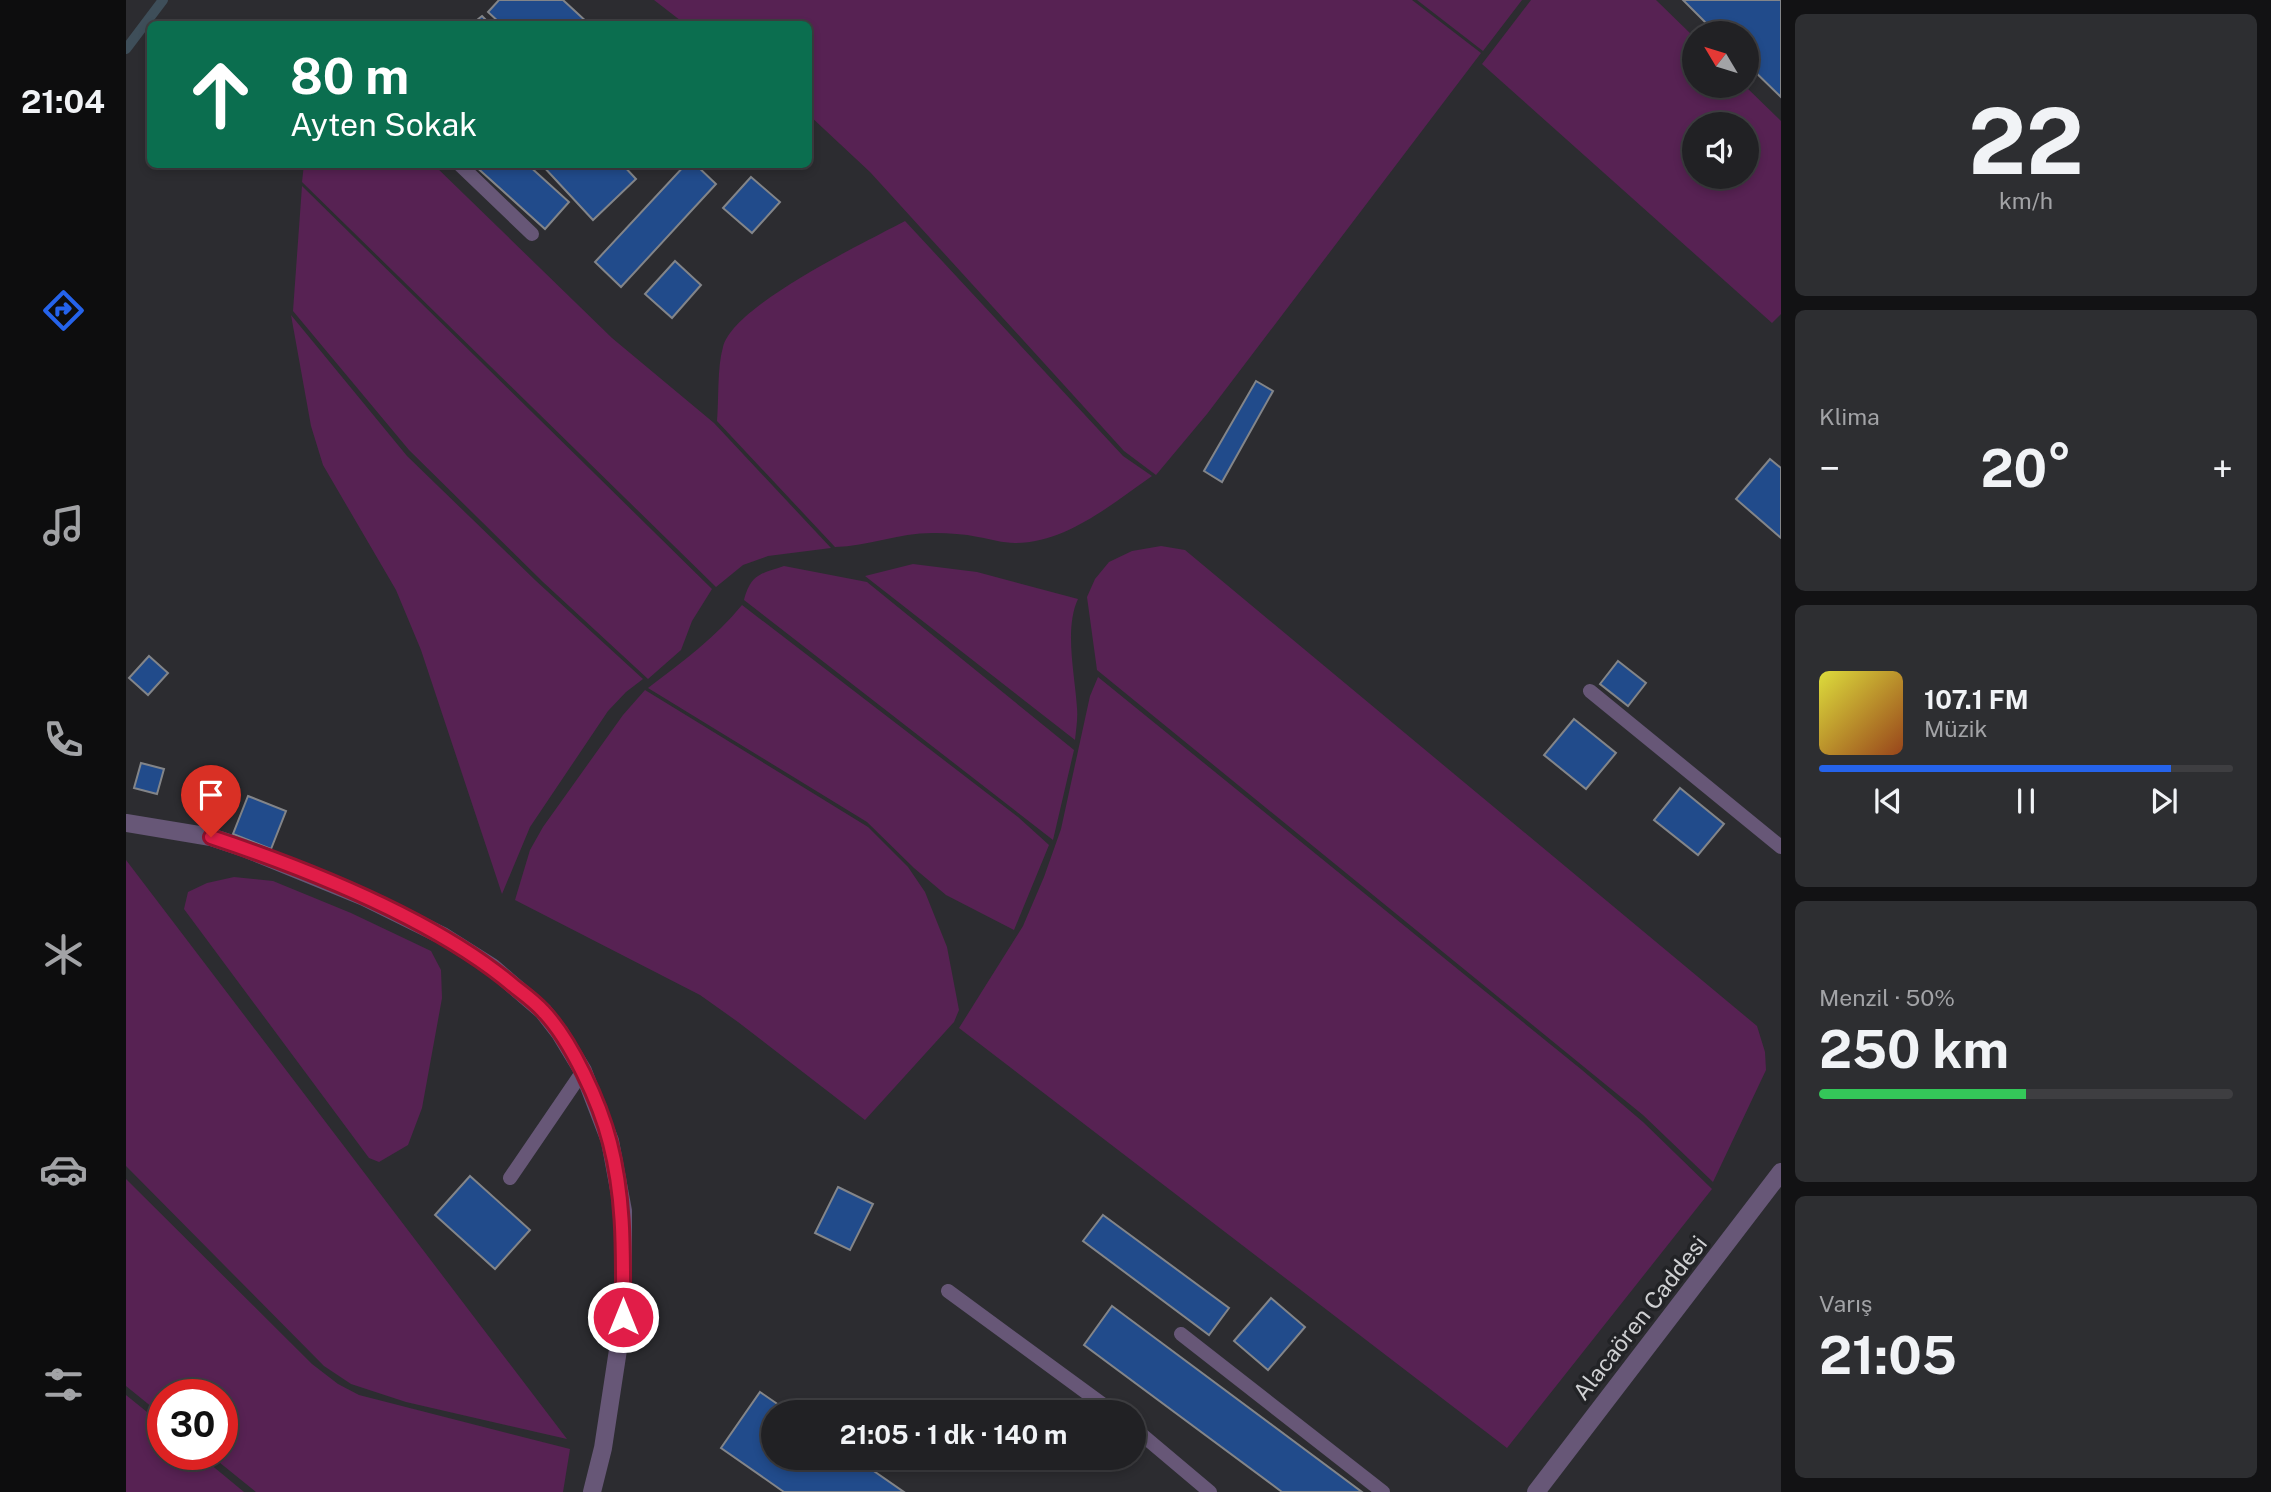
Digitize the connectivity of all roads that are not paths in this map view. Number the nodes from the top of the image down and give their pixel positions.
1 (464, 168) edge
2 (533, 234) dead end
3 (1590, 691) dead end
4 (126, 823) edge
5 (1781, 847) edge
6 (583, 1071) junction
7 (1781, 1172) edge
8 (510, 1178) dead end
9 (948, 1291) dead end
10 (1181, 1334) dead end
11 (1097, 1400) edge
12 (1146, 1438) edge
13 (592, 1492) edge
14 (1210, 1492) edge
15 (1383, 1492) edge
16 (1536, 1492) edge

1 - 2 lane
3 - 5 lane
4 - 6 street
6 - 8 lane
6 - 13 street
7 - 16 street, Alacaören Caddesi
9 - 11 lane
10 - 15 lane
12 - 14 lane

